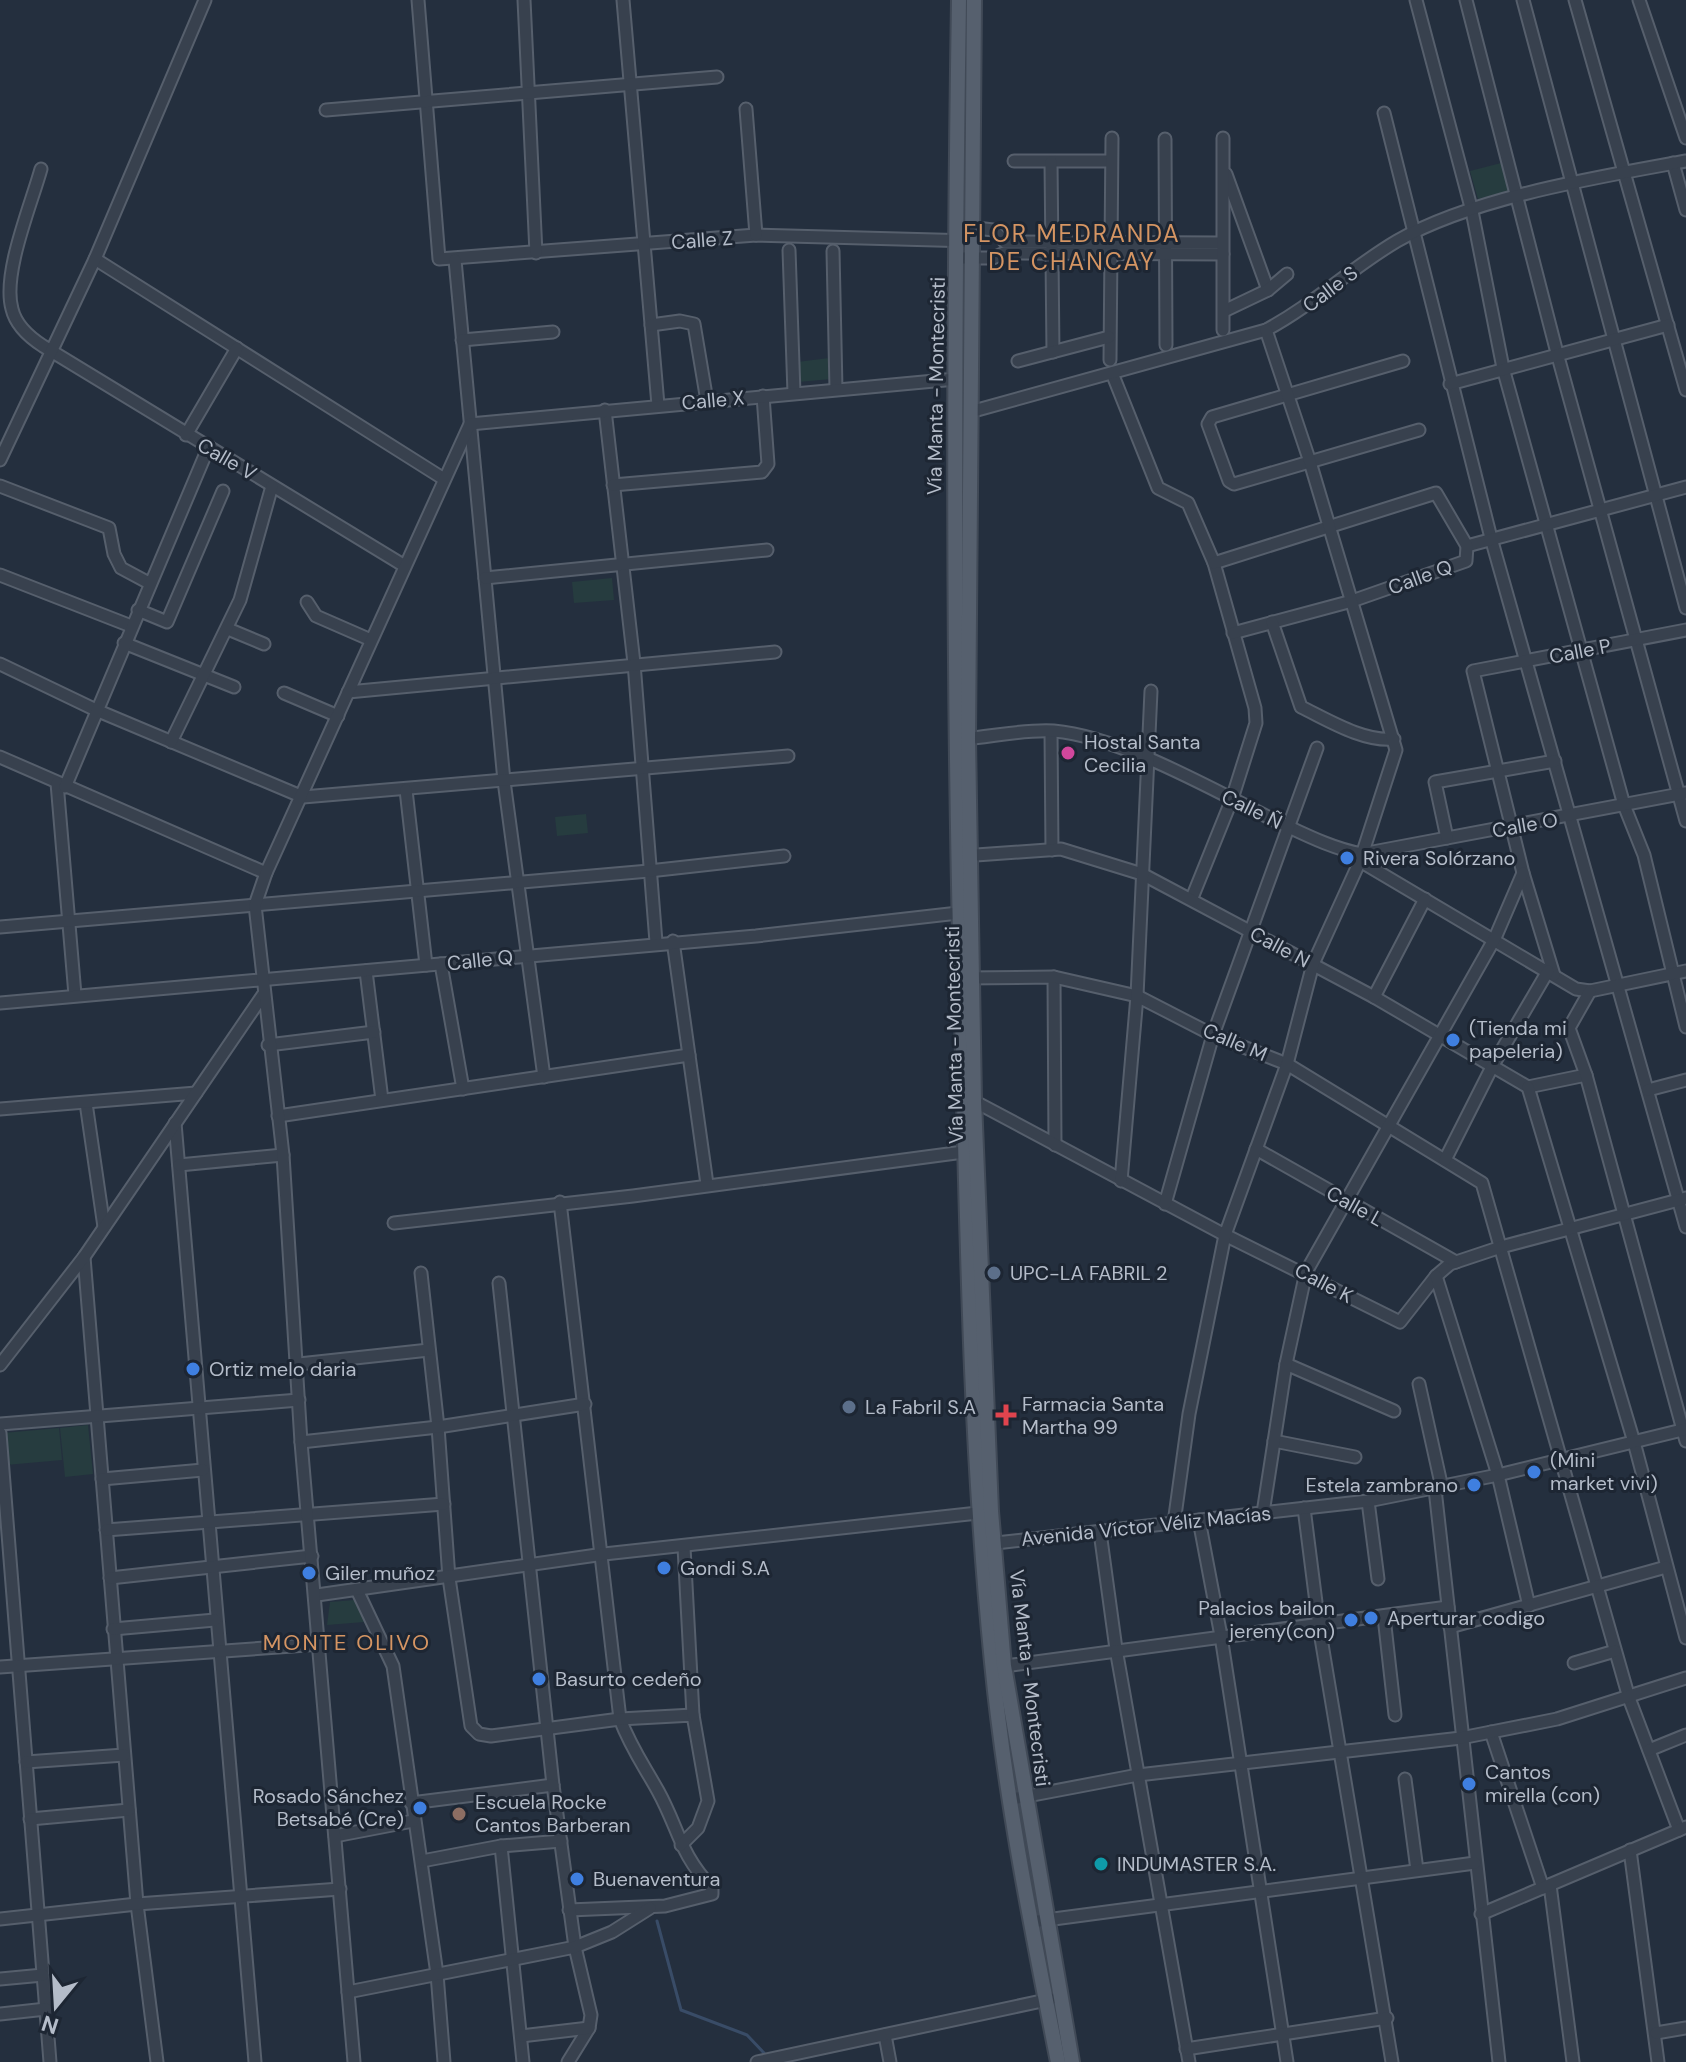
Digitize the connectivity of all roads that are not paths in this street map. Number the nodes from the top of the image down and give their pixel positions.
1 (205, 0) edge
2 (418, 0) edge
3 (524, 0) edge
4 (623, 0) edge
5 (959, 0) edge
6 (974, 0) edge
7 (1416, 0) edge
8 (1466, 0) edge
9 (1523, 0) edge
10 (1575, 0) edge
11 (1639, 0) edge
12 (717, 77) dead end
13 (632, 84) junction
14 (528, 93) junction
15 (423, 102) junction
16 (746, 109) dead end
17 (326, 110) dead end
18 (1384, 113) dead end
19 (1112, 138) dead end
20 (1223, 138) dead end
21 (1686, 138) edge
22 (1165, 139) dead end
23 (1014, 161) dead end
24 (1111, 161) junction
25 (1686, 161) edge
26 (1051, 162) junction
27 (1673, 163) junction
28 (1223, 167) junction
29 (41, 169) dead end
30 (1627, 172) junction
31 (1575, 185) junction
32 (1518, 197) junction
33 (1686, 210) edge
34 (1472, 211) junction
35 (1415, 233) junction
36 (965, 234) junction
37 (756, 235) junction
38 (644, 244) junction
39 (1053, 247) junction
40 (1110, 248) junction
41 (1164, 248) junction
42 (1222, 248) junction
43 (789, 250) dead end
44 (833, 251) dead end
45 (536, 253) junction
46 (965, 258) junction
47 (95, 259) junction
48 (455, 260) junction
49 (1287, 274) dead end
50 (1268, 290) junction
51 (1224, 311) junction
52 (651, 325) junction
53 (1668, 325) junction
54 (1223, 330) dead end
55 (1266, 330) junction
56 (553, 332) dead end
57 (1109, 337) junction
58 (462, 340) junction
59 (1612, 340) junction
60 (1166, 345) dead end
61 (237, 348) junction
62 (51, 351) junction
63 (1053, 352) junction
64 (1557, 353) junction
65 (1110, 360) dead end
66 (1018, 361) dead end
67 (1403, 361) dead end
68 (1503, 368) junction
69 (1112, 373) junction
70 (956, 379) junction
71 (1450, 384) junction
72 (836, 389) junction
73 (1686, 390) edge
74 (794, 393) junction
75 (1288, 394) junction
76 (763, 396) junction
77 (707, 401) junction
78 (658, 405) junction
79 (605, 410) junction
80 (970, 412) junction
81 (470, 424) junction
82 (1419, 430) dead end
83 (186, 435) junction
84 (209, 446) junction
85 (0, 460) edge
86 (1310, 462) junction
87 (444, 479) junction
88 (613, 485) junction
89 (0, 486) edge
90 (272, 486) junction
91 (1686, 487) edge
92 (223, 491) dead end
93 (1657, 495) junction
94 (1600, 511) junction
95 (1545, 524) junction
96 (1328, 529) junction
97 (1491, 538) junction
98 (1467, 546) junction
99 (767, 550) dead end
100 (1214, 563) junction
101 (621, 564) junction
102 (403, 565) junction
103 (0, 575) edge
104 (485, 578) junction
105 (149, 583) junction
106 (1352, 601) junction
107 (307, 602) dead end
108 (1686, 608) edge
109 (138, 610) junction
110 (1272, 622) junction
111 (131, 626) junction
112 (228, 629) junction
113 (1686, 630) edge
114 (1233, 633) junction
115 (371, 640) junction
116 (1635, 640) junction
117 (124, 643) junction
118 (264, 644) dead end
119 (1582, 650) junction
120 (775, 652) dead end
121 (1528, 661) junction
122 (634, 663) junction
123 (0, 664) edge
124 (205, 676) junction
125 (495, 680) junction
126 (234, 687) dead end
127 (1151, 691) dead end
128 (348, 692) junction
129 (284, 693) dead end
130 (96, 710) junction
131 (338, 716) junction
132 (1051, 732) junction
133 (962, 739) junction
134 (1394, 739) junction
135 (171, 742) junction
136 (1317, 748) dead end
137 (788, 756) dead end
138 (0, 757) edge
139 (1149, 761) junction
140 (1555, 761) junction
141 (639, 767) junction
142 (1498, 771) junction
143 (504, 781) junction
144 (61, 785) junction
145 (406, 790) junction
146 (1682, 794) edge
147 (303, 797) junction
148 (1232, 799) junction
149 (1624, 805) junction
150 (1570, 817) junction
151 (1686, 821) edge
152 (1289, 827) junction
153 (1513, 827) junction
154 (1447, 838) junction
155 (1052, 850) junction
156 (784, 856) dead end
157 (964, 856) junction
158 (1361, 858) junction
159 (649, 871) junction
160 (266, 873) junction
161 (1523, 873) junction
162 (1142, 874) junction
163 (519, 883) junction
164 (418, 890) junction
165 (1192, 898) junction
166 (1425, 899) junction
167 (255, 905) junction
168 (966, 913) junction
169 (69, 920) junction
170 (0, 927) edge
171 (1249, 931) junction
172 (1495, 938) junction
173 (673, 941) junction
174 (656, 942) junction
175 (528, 955) junction
176 (441, 964) junction
177 (1313, 964) junction
178 (426, 965) junction
179 (366, 971) junction
180 (1686, 971) edge
181 (1551, 973) junction
182 (1671, 973) junction
183 (1054, 977) junction
184 (968, 978) junction
185 (262, 981) junction
186 (1616, 986) junction
187 (1590, 991) junction
188 (75, 995) junction
189 (263, 995) junction
190 (1137, 996) junction
191 (1374, 997) junction
192 (0, 1003) edge
193 (1686, 1027) edge
194 (374, 1032) junction
195 (1213, 1035) junction
196 (1439, 1036) junction
197 (268, 1045) junction
198 (689, 1055) junction
199 (1287, 1064) junction
200 (1493, 1065) junction
201 (1586, 1075) junction
202 (544, 1077) junction
203 (1686, 1080) edge
204 (1528, 1087) junction
205 (463, 1089) junction
206 (1648, 1090) junction
207 (196, 1093) junction
208 (968, 1098) junction
209 (382, 1100) junction
210 (86, 1103) junction
211 (0, 1109) edge
212 (278, 1116) junction
213 (175, 1123) junction
214 (1389, 1126) junction
215 (1055, 1145) junction
216 (1256, 1149) junction
217 (970, 1151) junction
218 (283, 1155) junction
219 (1445, 1160) junction
220 (179, 1165) junction
221 (1121, 1181) junction
222 (707, 1184) junction
223 (1682, 1199) edge
224 (1345, 1200) junction
225 (560, 1202) junction
226 (1165, 1204) junction
227 (1624, 1214) junction
228 (394, 1223) dead end
229 (104, 1227) junction
230 (1686, 1227) edge
231 (1570, 1229) junction
232 (1225, 1235) junction
233 (1501, 1247) junction
234 (84, 1257) junction
235 (1456, 1262) junction
236 (1306, 1272) junction
237 (421, 1273) dead end
238 (1436, 1276) junction
239 (499, 1283) dead end
240 (429, 1350) junction
241 (299, 1364) junction
242 (1286, 1364) junction
243 (0, 1365) edge
244 (1419, 1384) dead end
245 (299, 1400) junction
246 (585, 1404) junction
247 (198, 1410) junction
248 (1394, 1411) dead end
249 (512, 1415) junction
250 (96, 1417) junction
251 (0, 1424) edge
252 (438, 1427) junction
253 (0, 1433) edge
254 (1685, 1434) edge
255 (1274, 1441) junction
256 (301, 1442) junction
257 (1634, 1442) junction
258 (1355, 1457) dead end
259 (1563, 1460) junction
260 (203, 1470) junction
261 (1498, 1475) junction
262 (102, 1479) junction
263 (1438, 1488) junction
264 (1368, 1501) junction
265 (444, 1504) junction
266 (1304, 1508) junction
267 (986, 1512) junction
268 (1263, 1513) junction
269 (309, 1514) junction
270 (1199, 1520) junction
271 (207, 1522) junction
272 (1174, 1523) junction
273 (106, 1530) junction
274 (1100, 1532) junction
275 (988, 1544) junction
276 (684, 1547) junction
277 (604, 1554) junction
278 (312, 1556) junction
279 (532, 1565) junction
280 (213, 1567) junction
281 (1666, 1567) junction
282 (110, 1578) junction
283 (449, 1578) junction
284 (1378, 1579) dead end
285 (1596, 1587) junction
286 (357, 1590) junction
287 (317, 1595) junction
288 (1529, 1606) junction
289 (1448, 1607) junction
290 (1384, 1617) junction
291 (215, 1620) junction
292 (1319, 1626) junction
293 (1450, 1627) junction
294 (113, 1629) junction
295 (1221, 1636) junction
296 (1686, 1638) edge
297 (321, 1644) junction
298 (1116, 1649) junction
299 (1615, 1651) junction
300 (218, 1652) junction
301 (116, 1661) junction
302 (1574, 1663) dead end
303 (18, 1666) junction
304 (0, 1667) edge
305 (998, 1667) junction
306 (1686, 1678) edge
307 (1629, 1698) junction
308 (693, 1715) junction
309 (1395, 1715) dead end
310 (620, 1719) junction
311 (547, 1730) junction
312 (1491, 1732) junction
313 (1686, 1735) edge
314 (1461, 1738) junction
315 (1649, 1750) junction
316 (124, 1755) junction
317 (1340, 1755) junction
318 (26, 1762) junction
319 (1241, 1764) junction
320 (1138, 1775) junction
321 (1405, 1779) dead end
322 (553, 1785) junction
323 (1018, 1798) junction
324 (411, 1803) junction
325 (129, 1810) junction
326 (30, 1819) junction
327 (413, 1821) junction
328 (1682, 1829) edge
329 (335, 1836) junction
330 (561, 1841) junction
331 (681, 1845) junction
332 (501, 1846) junction
333 (1630, 1850) junction
334 (422, 1861) junction
335 (1475, 1863) junction
336 (1417, 1870) junction
337 (1359, 1877) junction
338 (1547, 1886) junction
339 (340, 1889) junction
340 (1258, 1892) junction
341 (240, 1898) junction
342 (137, 1904) junction
343 (1162, 1906) junction
344 (651, 1907) junction
345 (569, 1910) junction
346 (1481, 1914) junction
347 (38, 1916) junction
348 (0, 1919) edge
349 (1038, 1921) junction
350 (575, 1947) junction
351 (514, 1959) junction
352 (437, 1974) junction
353 (43, 1975) junction
354 (0, 1979) edge
355 (348, 1992) junction
356 (1053, 1998) junction
357 (46, 2009) junction
358 (0, 2014) edge
359 (1387, 2018) junction
360 (589, 2028) junction
361 (1686, 2028) edge
362 (1282, 2033) junction
363 (1656, 2033) junction
364 (885, 2035) junction
365 (521, 2036) junction
366 (1186, 2049) junction
367 (50, 2062) edge
368 (157, 2062) edge
369 (255, 2062) edge
370 (354, 2062) edge
371 (444, 2062) edge
372 (523, 2062) edge
373 (568, 2062) edge
374 (757, 2062) edge
375 (890, 2062) edge
376 (1058, 2062) edge
377 (1072, 2062) edge
378 (1189, 2062) edge
379 (1287, 2062) edge
380 (1392, 2062) edge
381 (1499, 2062) edge
382 (1573, 2062) edge
383 (1658, 2062) edge

1 - 47 street
2 - 15 street
3 - 14 street
4 - 13 street
5 - 36 main road, Vía Manta - Montecristi
6 - 36 main road, Vía Manta - Montecristi
7 - 34 street
8 - 32 street
9 - 31 street
10 - 30 street
11 - 21 street
12 - 13 street
13 - 14 street
13 - 38 street
14 - 15 street
14 - 45 street
15 - 17 street
15 - 48 street, Calle Z
16 - 37 street
18 - 35 street
19 - 24 street
20 - 28 street
22 - 41 street
23 - 26 street
24 - 26 street
24 - 40 street
25 - 27 street, Calle S
26 - 39 street
27 - 30 street, Calle S
27 - 33 street
28 - 42 street
28 - 50 street
29 - 62 street, Calle V
30 - 31 street, Calle S
30 - 53 street
31 - 32 street, Calle S
31 - 59 street
32 - 34 street, Calle S
32 - 64 street
34 - 35 street, Calle S
34 - 68 street
35 - 55 street, Calle S
35 - 71 street
36 - 37 street, Calle Z
36 - 39 street
36 - 46 main road, Vía Manta - Montecristi
37 - 38 street, Calle Z
38 - 45 street, Calle Z
38 - 52 street
39 - 40 street
39 - 46 street
39 - 63 street
40 - 41 street
40 - 57 street
41 - 42 street
41 - 60 street
42 - 51 street
43 - 74 street
44 - 72 street
45 - 48 street, Calle Z
46 - 70 main road, Vía Manta - Montecristi
46 - 80 main road, Vía Manta - Montecristi
47 - 61 street
47 - 62 street
48 - 58 street
49 - 50 street
50 - 51 street
51 - 54 street
52 - 77 street
52 - 78 street
53 - 59 street
53 - 73 street
55 - 69 street, Calle S
55 - 75 street
56 - 58 street
57 - 63 street
57 - 65 street
58 - 81 street
59 - 64 street
59 - 93 street
61 - 83 street
61 - 87 street
62 - 83 street, Calle V
62 - 85 street
63 - 66 street
64 - 68 street
64 - 94 street
67 - 75 street
68 - 71 street
68 - 95 street
69 - 80 street, Calle S
69 - 100 street
70 - 72 street, Calle X
70 - 133 main road, Vía Manta - Montecristi
71 - 97 street
72 - 74 street, Calle X
74 - 76 street, Calle X
75 - 86 street
75 - 86 street
76 - 77 street, Calle X
76 - 88 street
77 - 78 street, Calle X
78 - 79 street, Calle X
79 - 81 street, Calle X
79 - 88 street
80 - 133 main road, Vía Manta - Montecristi
81 - 87 street
81 - 104 street
82 - 86 street
83 - 84 street, Calle V
84 - 90 street, Calle V
84 - 105 street
86 - 96 street
87 - 102 street
88 - 101 street
89 - 105 street
90 - 102 street, Calle V
90 - 112 street
91 - 93 street, Calle Q
92 - 109 street
93 - 94 street, Calle Q
93 - 108 street
94 - 95 street, Calle Q
94 - 116 street
95 - 97 street, Calle Q
95 - 119 street
96 - 98 street
96 - 100 street
96 - 106 street
97 - 98 street, Calle Q
97 - 121 street
98 - 106 street, Calle Q
99 - 101 street
100 - 114 street
101 - 104 street
101 - 122 street
102 - 115 street
103 - 111 street
104 - 125 street
105 - 109 street
106 - 110 street, Calle Q
106 - 134 street
107 - 115 street
109 - 111 street
110 - 114 street, Calle Q
110 - 134 street
111 - 117 street
112 - 118 street
112 - 124 street
113 - 116 street, Calle P
114 - 148 street
115 - 128 street
116 - 119 street, Calle P
116 - 146 street
117 - 124 street
117 - 130 street
119 - 121 street, Calle P
119 - 149 street
120 - 122 street
121 - 140 street
121 - 142 street, Calle P
122 - 125 street
122 - 141 street
123 - 130 street
124 - 126 street
124 - 135 street
125 - 128 street
125 - 143 street
127 - 139 street
128 - 131 street
129 - 131 street
130 - 135 street
130 - 144 street
131 - 147 street
132 - 133 street, Calle Ñ
132 - 139 street, Calle Ñ
132 - 155 street
133 - 157 main road, Vía Manta - Montecristi
134 - 158 street
135 - 147 street
136 - 152 street
137 - 141 street
138 - 144 street
139 - 148 street, Calle Ñ
139 - 162 street
140 - 142 street
140 - 150 street
141 - 143 street
141 - 159 street
142 - 153 street
142 - 154 street
143 - 145 street
143 - 163 street
144 - 160 street
144 - 169 street
145 - 147 street
145 - 164 street
146 - 149 street, Calle O
146 - 151 street
147 - 160 street
148 - 152 street, Calle Ñ
148 - 165 street
149 - 150 street, Calle O
149 - 182 street
150 - 153 street, Calle O
150 - 186 street
152 - 158 street, Calle Ñ
152 - 171 street
153 - 154 street, Calle O
153 - 161 street
154 - 158 street, Calle O
155 - 157 street, Calle N
155 - 162 street, Calle N
156 - 159 street
157 - 168 main road, Vía Manta - Montecristi
158 - 166 street, Calle Ñ
158 - 177 street
159 - 163 street
159 - 174 street
160 - 167 street
161 - 172 street
161 - 181 street
162 - 165 street, Calle N
162 - 190 street
163 - 164 street
163 - 175 street
164 - 167 street
164 - 178 street
165 - 171 street, Calle N
166 - 172 street, Calle Ñ
166 - 191 street
167 - 169 street
167 - 185 street
168 - 173 street, Calle Q
168 - 184 main road, Vía Manta - Montecristi
169 - 170 street
169 - 188 street
171 - 177 street, Calle N
171 - 195 street
172 - 181 street, Calle Ñ
172 - 196 street
173 - 174 street, Calle Q
173 - 198 street
174 - 175 street, Calle Q
175 - 176 street, Calle Q
175 - 202 street
176 - 178 street, Calle Q
176 - 205 street
177 - 191 street, Calle N
177 - 199 street
178 - 179 street, Calle Q
179 - 185 street, Calle Q
179 - 194 street
180 - 182 street
181 - 187 street, Calle Ñ
181 - 200 street
182 - 186 street
182 - 193 street
183 - 184 street, Calle M
183 - 190 street, Calle M
183 - 215 street
184 - 208 main road, Vía Manta - Montecristi
185 - 188 street, Calle Q
185 - 189 street
186 - 187 street
186 - 206 street
187 - 201 street
188 - 192 street, Calle Q
189 - 197 street
189 - 207 street
190 - 195 street, Calle M
190 - 221 street
191 - 196 street, Calle N
194 - 197 street
194 - 209 street
195 - 199 street, Calle M
195 - 226 street
196 - 200 street, Calle N
196 - 214 street
197 - 212 street
198 - 202 street
198 - 222 street
199 - 214 street, Calle M
199 - 216 street
200 - 204 street, Calle N
200 - 219 street
201 - 204 street
201 - 227 street
202 - 205 street
203 - 206 street
204 - 231 street
205 - 209 street
206 - 223 street
207 - 210 street
207 - 213 street
208 - 215 street, Calle K
208 - 217 main road, Vía Manta - Montecristi
209 - 212 street
210 - 211 street
210 - 229 street
212 - 218 street
213 - 220 street
213 - 229 street
214 - 219 street, Calle M
214 - 224 street
215 - 221 street, Calle K
216 - 224 street, Calle L
216 - 232 street
217 - 222 street
217 - 267 main road, Vía Manta - Montecristi
218 - 220 street
218 - 241 street
219 - 233 street, Calle M
220 - 247 street
221 - 226 street, Calle K
222 - 225 street
223 - 227 street, Calle K
223 - 230 street
224 - 235 street, Calle L
224 - 236 street
225 - 228 street
225 - 246 street
226 - 232 street, Calle K
227 - 231 street, Calle K
227 - 254 street
229 - 234 street
231 - 233 street, Calle K
231 - 257 street
232 - 236 street, Calle K
232 - 272 street
233 - 235 street, Calle K
233 - 259 street
234 - 243 street
234 - 250 street
235 - 238 street, Calle K
236 - 238 street, Calle K
236 - 242 street
237 - 240 street
238 - 261 street
239 - 249 street
240 - 241 street
240 - 252 street
241 - 245 street
242 - 248 street
242 - 255 street
244 - 263 street
245 - 247 street
245 - 256 street
246 - 249 street
246 - 277 street
247 - 250 street
247 - 260 street
249 - 252 street
249 - 279 street
250 - 251 street
250 - 262 street
252 - 256 street
252 - 265 street
253 - 303 street
254 - 257 street, Avenida Víctor Véliz Macías
255 - 258 street
255 - 268 street
256 - 269 street
257 - 259 street, Avenida Víctor Véliz Macías
257 - 281 street
259 - 261 street, Avenida Víctor Véliz Macías
259 - 285 street
260 - 262 street
260 - 271 street
261 - 263 street, Avenida Víctor Véliz Macías
261 - 288 street
262 - 273 street
263 - 264 street, Avenida Víctor Véliz Macías
263 - 289 street
264 - 266 street, Avenida Víctor Véliz Macías
264 - 284 street
265 - 269 street
265 - 283 street
266 - 268 street, Avenida Víctor Véliz Macías
266 - 292 street
267 - 275 main road, Vía Manta - Montecristi
267 - 276 street
268 - 270 street, Avenida Víctor Véliz Macías
269 - 271 street
269 - 278 street
270 - 272 street, Avenida Víctor Véliz Macías
270 - 295 street
271 - 273 street
271 - 280 street
272 - 274 street, Avenida Víctor Véliz Macías
273 - 282 street
274 - 275 street, Avenida Víctor Véliz Macías
274 - 298 street
275 - 305 main road, Vía Manta - Montecristi
276 - 277 street
276 - 308 street
277 - 279 street
277 - 310 street
278 - 280 street
278 - 287 street
279 - 283 street
279 - 311 street
280 - 282 street
280 - 291 street
281 - 285 street
281 - 296 street
282 - 294 street
283 - 286 street
283 - 311 street
285 - 288 street
285 - 299 street
286 - 287 street
286 - 324 street
287 - 297 street
288 - 293 street
289 - 290 street
289 - 293 street
290 - 292 street
290 - 309 street
291 - 294 street
291 - 300 street
292 - 295 street
292 - 317 street
293 - 314 street
294 - 301 street
295 - 298 street
295 - 319 street
297 - 300 street
297 - 329 street
298 - 305 street
298 - 320 street
299 - 302 street
299 - 307 street
300 - 301 street
300 - 341 street
301 - 303 street
301 - 316 street
303 - 304 street
303 - 318 street
305 - 323 main road, Vía Manta - Montecristi
306 - 307 street
307 - 312 street
307 - 315 street
308 - 310 street
308 - 331 street
310 - 311 street
310 - 331 street
311 - 322 street
312 - 314 street
312 - 338 street
313 - 315 street
314 - 317 street
314 - 335 street
315 - 328 street
316 - 318 street
316 - 325 street
317 - 319 street
317 - 337 street
318 - 326 street
319 - 320 street
319 - 340 street
320 - 323 street
320 - 343 street
321 - 336 street
322 - 324 street
322 - 330 street
323 - 349 main road, Vía Manta - Montecristi
324 - 327 street
325 - 326 street
325 - 342 street
326 - 347 street
327 - 329 street
327 - 334 street
328 - 333 street
329 - 339 street
330 - 332 street
330 - 345 street
331 - 344 street
332 - 334 street
332 - 351 street
333 - 338 street
333 - 363 street
334 - 352 street
335 - 336 street
335 - 346 street
336 - 337 street
337 - 340 street
337 - 359 street
338 - 346 street
338 - 382 street
339 - 341 street
339 - 355 street
340 - 343 street
340 - 362 street
341 - 342 street
341 - 369 street
342 - 347 street
342 - 368 street
343 - 349 street
343 - 366 street
344 - 345 street
344 - 350 street
345 - 350 street
346 - 381 street
347 - 348 street
347 - 353 street
349 - 356 main road, Vía Manta - Montecristi
350 - 351 street
350 - 360 street
351 - 352 street
351 - 365 street
352 - 355 street
352 - 371 street
353 - 354 street
353 - 357 street
355 - 370 street
356 - 364 street
356 - 376 main road, Vía Manta - Montecristi
356 - 377 main road, Vía Manta - Montecristi
357 - 358 street
357 - 367 street
359 - 362 street
359 - 380 street
360 - 365 street
360 - 373 street
361 - 363 street
362 - 366 street
362 - 379 street
363 - 383 street
364 - 374 street
364 - 375 street
365 - 372 street
366 - 378 street

